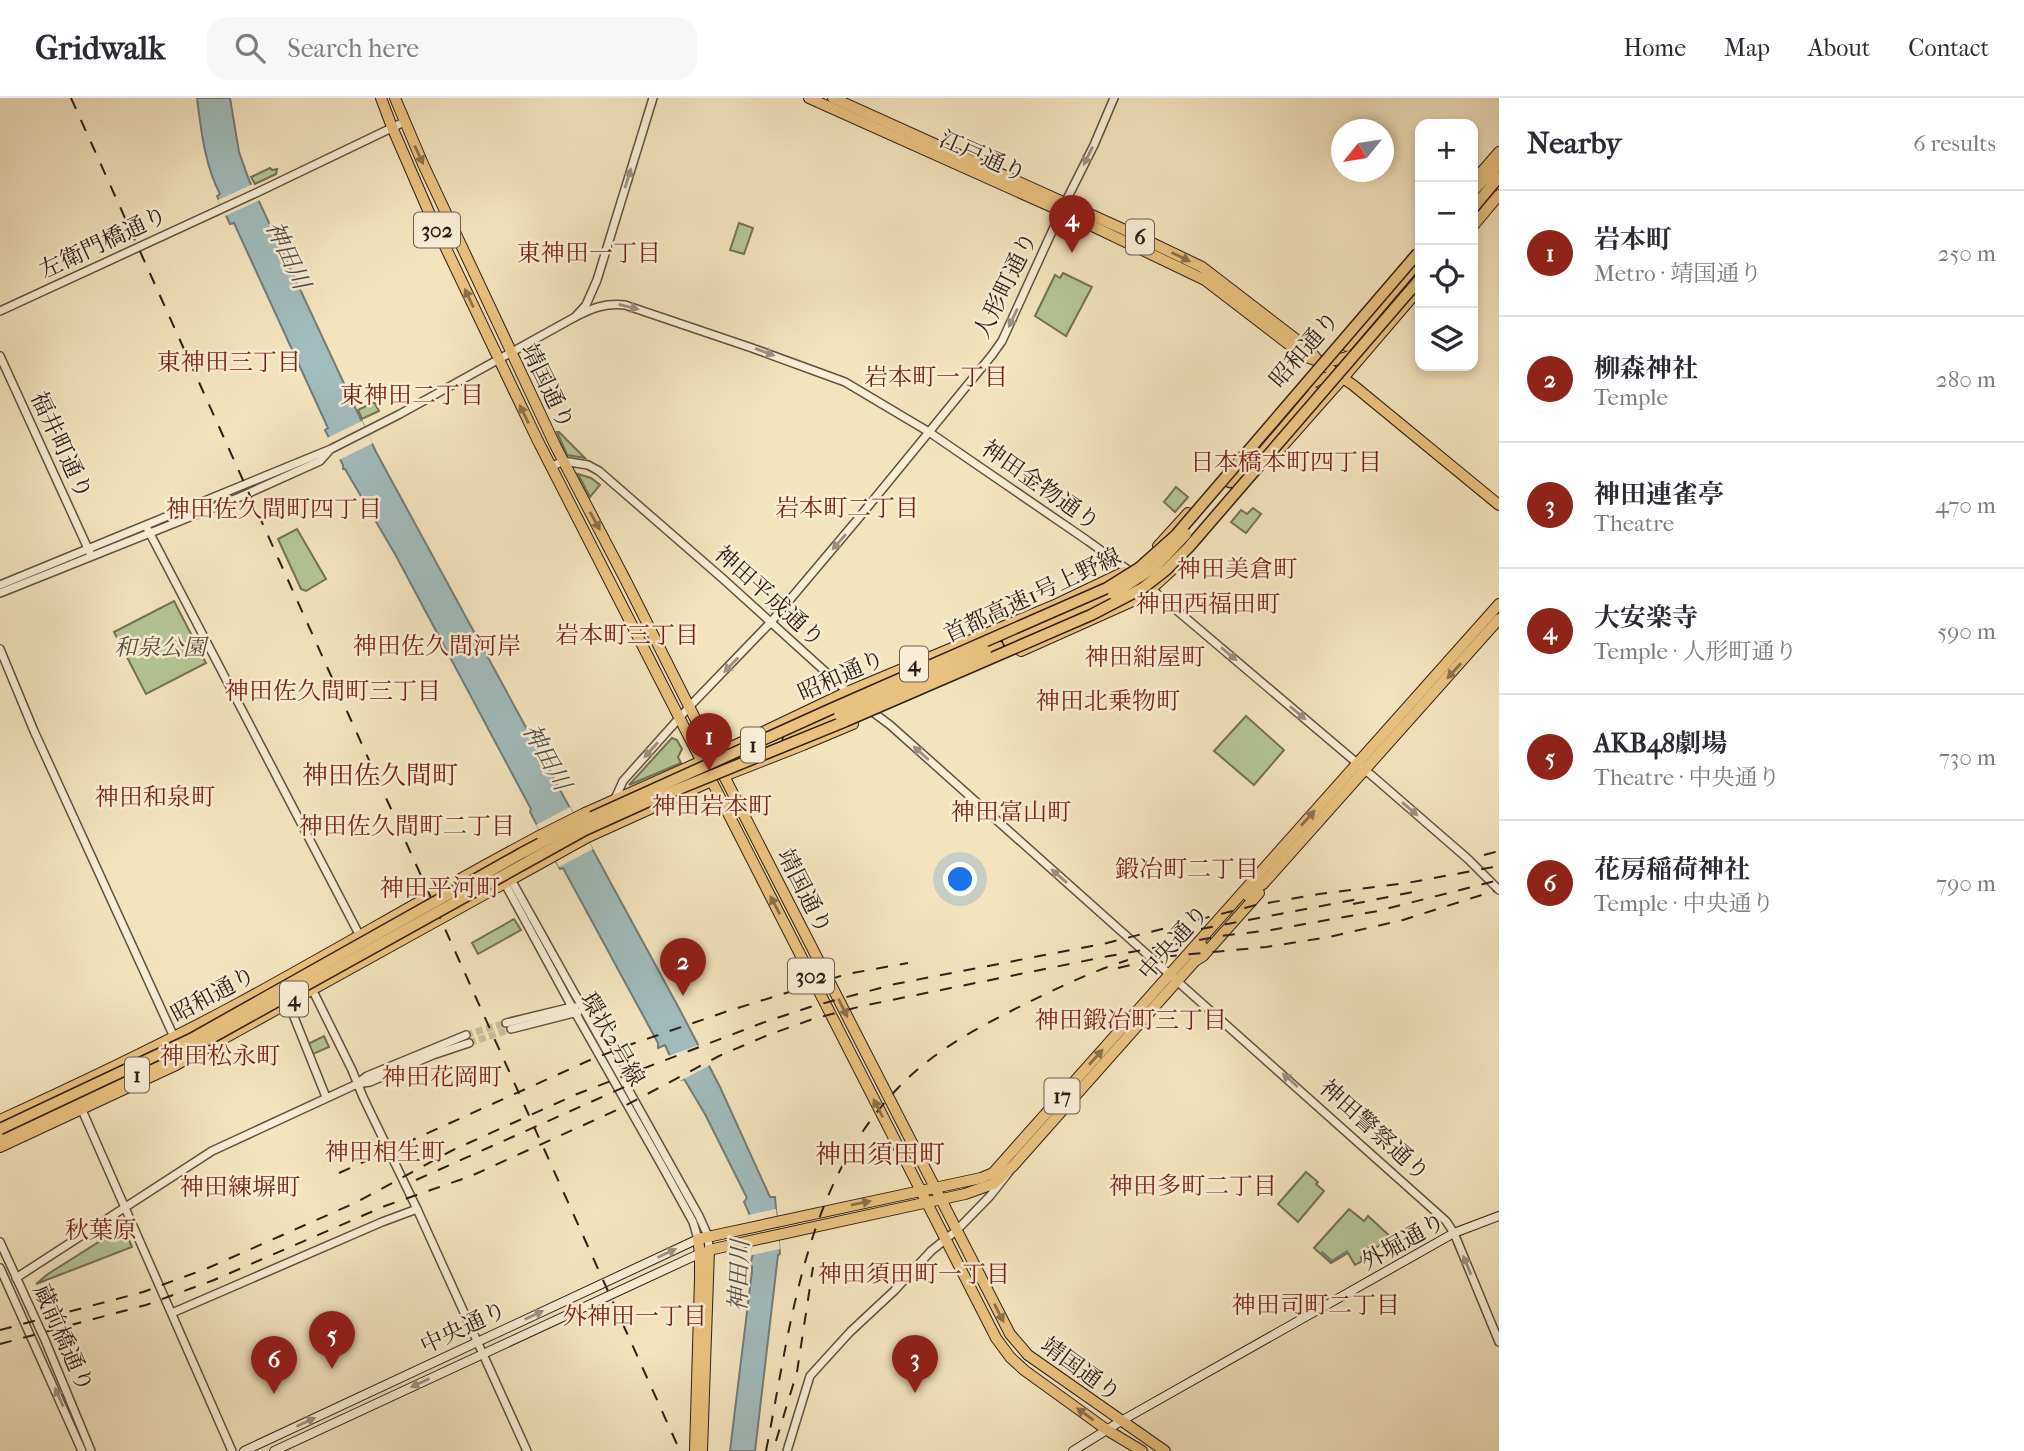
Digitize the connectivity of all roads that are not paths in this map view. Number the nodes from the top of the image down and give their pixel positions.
1 (381, 98) edge
2 (395, 98) edge
3 (653, 98) edge
4 (809, 98) edge
5 (833, 98) edge
6 (1114, 98) edge
7 (404, 122) junction
8 (392, 127) junction
9 (1499, 152) edge
10 (1499, 164) edge
11 (1478, 176) edge
12 (1499, 177) edge
13 (1478, 186) edge
14 (1499, 188) edge
15 (1499, 195) edge
16 (1478, 202) edge
17 (1063, 207) junction
18 (1478, 212) edge
19 (1478, 220) edge
20 (1419, 245) edge
21 (1415, 257) edge
22 (1415, 266) edge
23 (1415, 275) edge
24 (1415, 285) edge
25 (1415, 294) edge
26 (0, 310) edge
27 (575, 317) junction
28 (1369, 347) junction
29 (511, 353) junction
30 (0, 356) edge
31 (498, 360) junction
32 (1318, 361) junction
33 (1343, 378) junction
34 (1286, 400) junction
35 (929, 432) junction
36 (563, 461) junction
37 (1243, 466) junction
38 (551, 467) junction
39 (1205, 494) junction
40 (1499, 505) edge
41 (1220, 517) junction
42 (148, 530) junction
43 (90, 553) junction
44 (1128, 570) junction
45 (1140, 579) junction
46 (0, 585) edge
47 (1151, 589) junction
48 (0, 593) edge
49 (1073, 597) junction
50 (1499, 604) edge
51 (1099, 616) junction
52 (1499, 620) edge
53 (771, 622) junction
54 (1025, 625) junction
55 (0, 649) edge
56 (847, 692) junction
57 (690, 706) junction
58 (875, 714) junction
59 (680, 718) junction
60 (714, 755) junction
61 (702, 761) junction
62 (742, 762) junction
63 (1361, 767) junction
64 (724, 776) junction
65 (712, 781) junction
66 (614, 800) junction
67 (615, 824) junction
68 (501, 857) junction
69 (499, 871) junction
70 (507, 880) junction
71 (1499, 890) edge
72 (438, 891) junction
73 (439, 919) junction
74 (359, 935) junction
75 (370, 956) junction
76 (1174, 978) junction
77 (312, 989) junction
78 (288, 1002) junction
79 (577, 1010) junction
80 (509, 1026) tunnel mouth
81 (466, 1035) tunnel mouth
82 (174, 1037) junction
83 (469, 1043) tunnel mouth
84 (357, 1084) junction
85 (326, 1097) junction
86 (82, 1110) junction
87 (0, 1120) edge
88 (0, 1129) edge
89 (0, 1139) edge
90 (0, 1147) edge
91 (1013, 1166) junction
92 (935, 1188) junction
93 (920, 1191) junction
94 (941, 1200) junction
95 (926, 1203) junction
96 (125, 1208) junction
97 (417, 1209) junction
98 (1499, 1216) edge
99 (957, 1230) junction
100 (1454, 1233) junction
101 (703, 1238) junction
102 (945, 1240) junction
103 (0, 1242) edge
104 (705, 1252) junction
105 (0, 1268) edge
106 (16, 1278) junction
107 (172, 1313) junction
108 (477, 1342) junction
109 (1499, 1342) edge
110 (482, 1355) junction
111 (1121, 1421) junction
112 (1107, 1430) junction
113 (82, 1451) edge
114 (92, 1451) edge
115 (232, 1451) edge
116 (244, 1451) edge
117 (274, 1451) edge
118 (527, 1451) edge
119 (695, 1451) edge
120 (702, 1451) edge
121 (786, 1451) edge
122 (1073, 1451) edge
123 (1142, 1451) edge
124 (1165, 1451) edge

1 - 8 main road, 靖国通り / 302
2 - 7 main road, 靖国通り / 302
27 -> 3 street
4 - 17 main road, 江戸通り / 6
5 - 17 main road, 江戸通り / 6
6 -> 17 street, 人形町通り
7 - 8 street
7 -> 29 main road, 靖国通り / 302
8 - 26 street, 左衛門橋通り
31 -> 8 main road, 靖国通り / 302
9 - 11 main road
10 - 13 highway
12 - 16 highway
14 - 18 highway
15 - 19 main road
17 - 32 main road, 江戸通り / 6
17 -> 35 street, 人形町通り
20 - 32 main road, 昭和通り
21 - 54 highway, 首都高速1号上野線 / 1, bridge
22 - 23 main road
24 - 62 highway, 首都高速1号上野線 / 1, bridge
25 - 28 main road, 昭和通り
27 - 29 street, 神田金物通り
27 -> 35 street, 神田金物通り
28 - 32 main road
28 - 33 main road, 昭和通り
29 - 31 street, 神田金物通り
29 - 36 main road, 靖国通り / 302
30 - 43 street, 福井町通り
38 -> 31 main road, 靖国通り / 302
31 - 42 street, 神田金物通り
32 - 33 main road, 江戸通り
32 - 34 main road, 昭和通り / 4
33 - 34 main road
33 - 40 main road, 江戸通り
33 - 41 main road, 昭和通り / 4
34 - 39 main road, 昭和通り / 4
35 - 44 street, 神田金物通り
35 -> 53 street, 人形町通り
36 - 38 street
36 - 53 street, 神田平成通り
36 -> 57 main road, 靖国通り / 302
37 - 39 main road
37 - 41 main road
37 - 54 highway, bridge
38 - 59 main road, 靖国通り / 302
39 - 44 main road, 昭和通り / 4
41 - 47 main road, 昭和通り / 4
42 - 43 street, 神田金物通り
42 - 74 street
43 - 46 street
43 - 48 street
44 - 45 street, 神田金物通り
44 - 49 main road, 昭和通り / 4
45 - 47 street, 神田金物通り
45 - 49 main road
47 - 51 main road, 昭和通り / 4
47 -> 63 street, 神田金物通り
49 - 56 main road, 昭和通り / 4
50 - 63 main road, 中央通り / 17
51 - 58 main road, 昭和通り / 4
51 - 62 highway, bridge
52 -> 63 main road, 中央通り / 17
53 - 56 street, 神田平成通り
53 -> 57 street, 人形町通り
54 - 88 highway, 首都高速1号上野線 / 1, bridge
55 - 82 street
56 - 58 street, 神田平成通り
56 - 60 main road, 昭和通り / 4
57 - 59 street, 人形町通り
57 - 60 main road, 靖国通り / 302
58 - 64 main road, 昭和通り / 4
76 -> 58 street, 神田平成通り
59 - 61 main road, 靖国通り / 302
59 -> 66 street, 人形町通り
60 - 61 main road, 昭和通り / 4
60 - 64 main road, 靖国通り / 302
61 - 65 main road, 靖国通り / 302
61 - 66 main road, 昭和通り / 4
62 - 89 highway, 首都高速1号上野線 / 1, bridge
63 -> 71 street, 神田金物通り
76 -> 63 main road, 中央通り / 17
63 - 76 main road, 中央通り / 17
64 - 65 main road, 昭和通り / 4
64 -> 92 main road, 靖国通り / 302
65 - 67 main road, 昭和通り / 4
93 -> 65 main road, 靖国通り / 302
66 - 67 street
66 - 68 main road, 4, bridge
67 - 70 main road, 4
68 - 69 street
68 - 72 main road, 4
69 - 70 street
69 - 72 street
70 - 73 main road, 昭和通り / 4
70 - 79 street, 環状2号線
70 - 79 street, 環状2号線
72 - 74 main road, 昭和通り / 4
73 - 74 main road
73 - 75 main road, 昭和通り / 4
74 - 75 street
74 - 82 main road, 昭和通り / 4
75 - 77 main road, 昭和通り / 4
76 - 91 main road, 中央通り / 17
92 -> 76 main road, 中央通り / 17
100 -> 76 street, 神田警察通り
77 - 78 main road, 昭和通り / 4
77 - 84 street
78 - 85 street
78 - 86 main road, 昭和通り / 4
79 - 80 street
79 - 101 street, 環状2号線
81 - 84 street
82 - 87 main road, 昭和通り / 4
83 - 84 street
84 - 85 street
84 - 97 street
85 - 96 street
86 - 90 main road, 昭和通り / 4
86 - 96 street
91 - 94 main road, 中央通り / 17
91 - 99 street
92 - 93 main road, 中央通り / 17
92 - 94 main road, 靖国通り / 302
93 - 95 main road, 靖国通り / 302
101 -> 93 main road, 中央通り / 17
94 - 95 main road, 中央通り / 17
94 - 99 main road, 靖国通り / 302
95 - 102 main road, 靖国通り / 302
95 - 104 main road, 中央通り / 17
96 - 106 street
96 - 107 street
97 - 107 street
97 - 108 street
98 - 100 main road, 外堀通り
99 - 102 street
99 -> 111 main road, 靖国通り / 302
109 -> 100 street, 神田警察通り
100 - 111 main road, 外堀通り
101 - 104 main road
108 -> 101 main road, 中央通り
112 -> 102 main road, 靖国通り / 302
102 - 121 street
103 - 106 street, 蔵前橋通り
104 - 110 main road, 中央通り
104 - 119 main road
104 - 120 main road
113 -> 105 street, 蔵前橋通り
106 - 114 street, 蔵前橋通り
107 - 115 street
108 - 110 street
116 -> 108 main road, 中央通り
110 -> 117 main road, 中央通り
110 - 118 street
111 - 112 main road, 外堀通り
111 - 124 main road, 靖国通り / 302
112 - 122 main road, 外堀通り
112 - 123 main road, 靖国通り / 302

